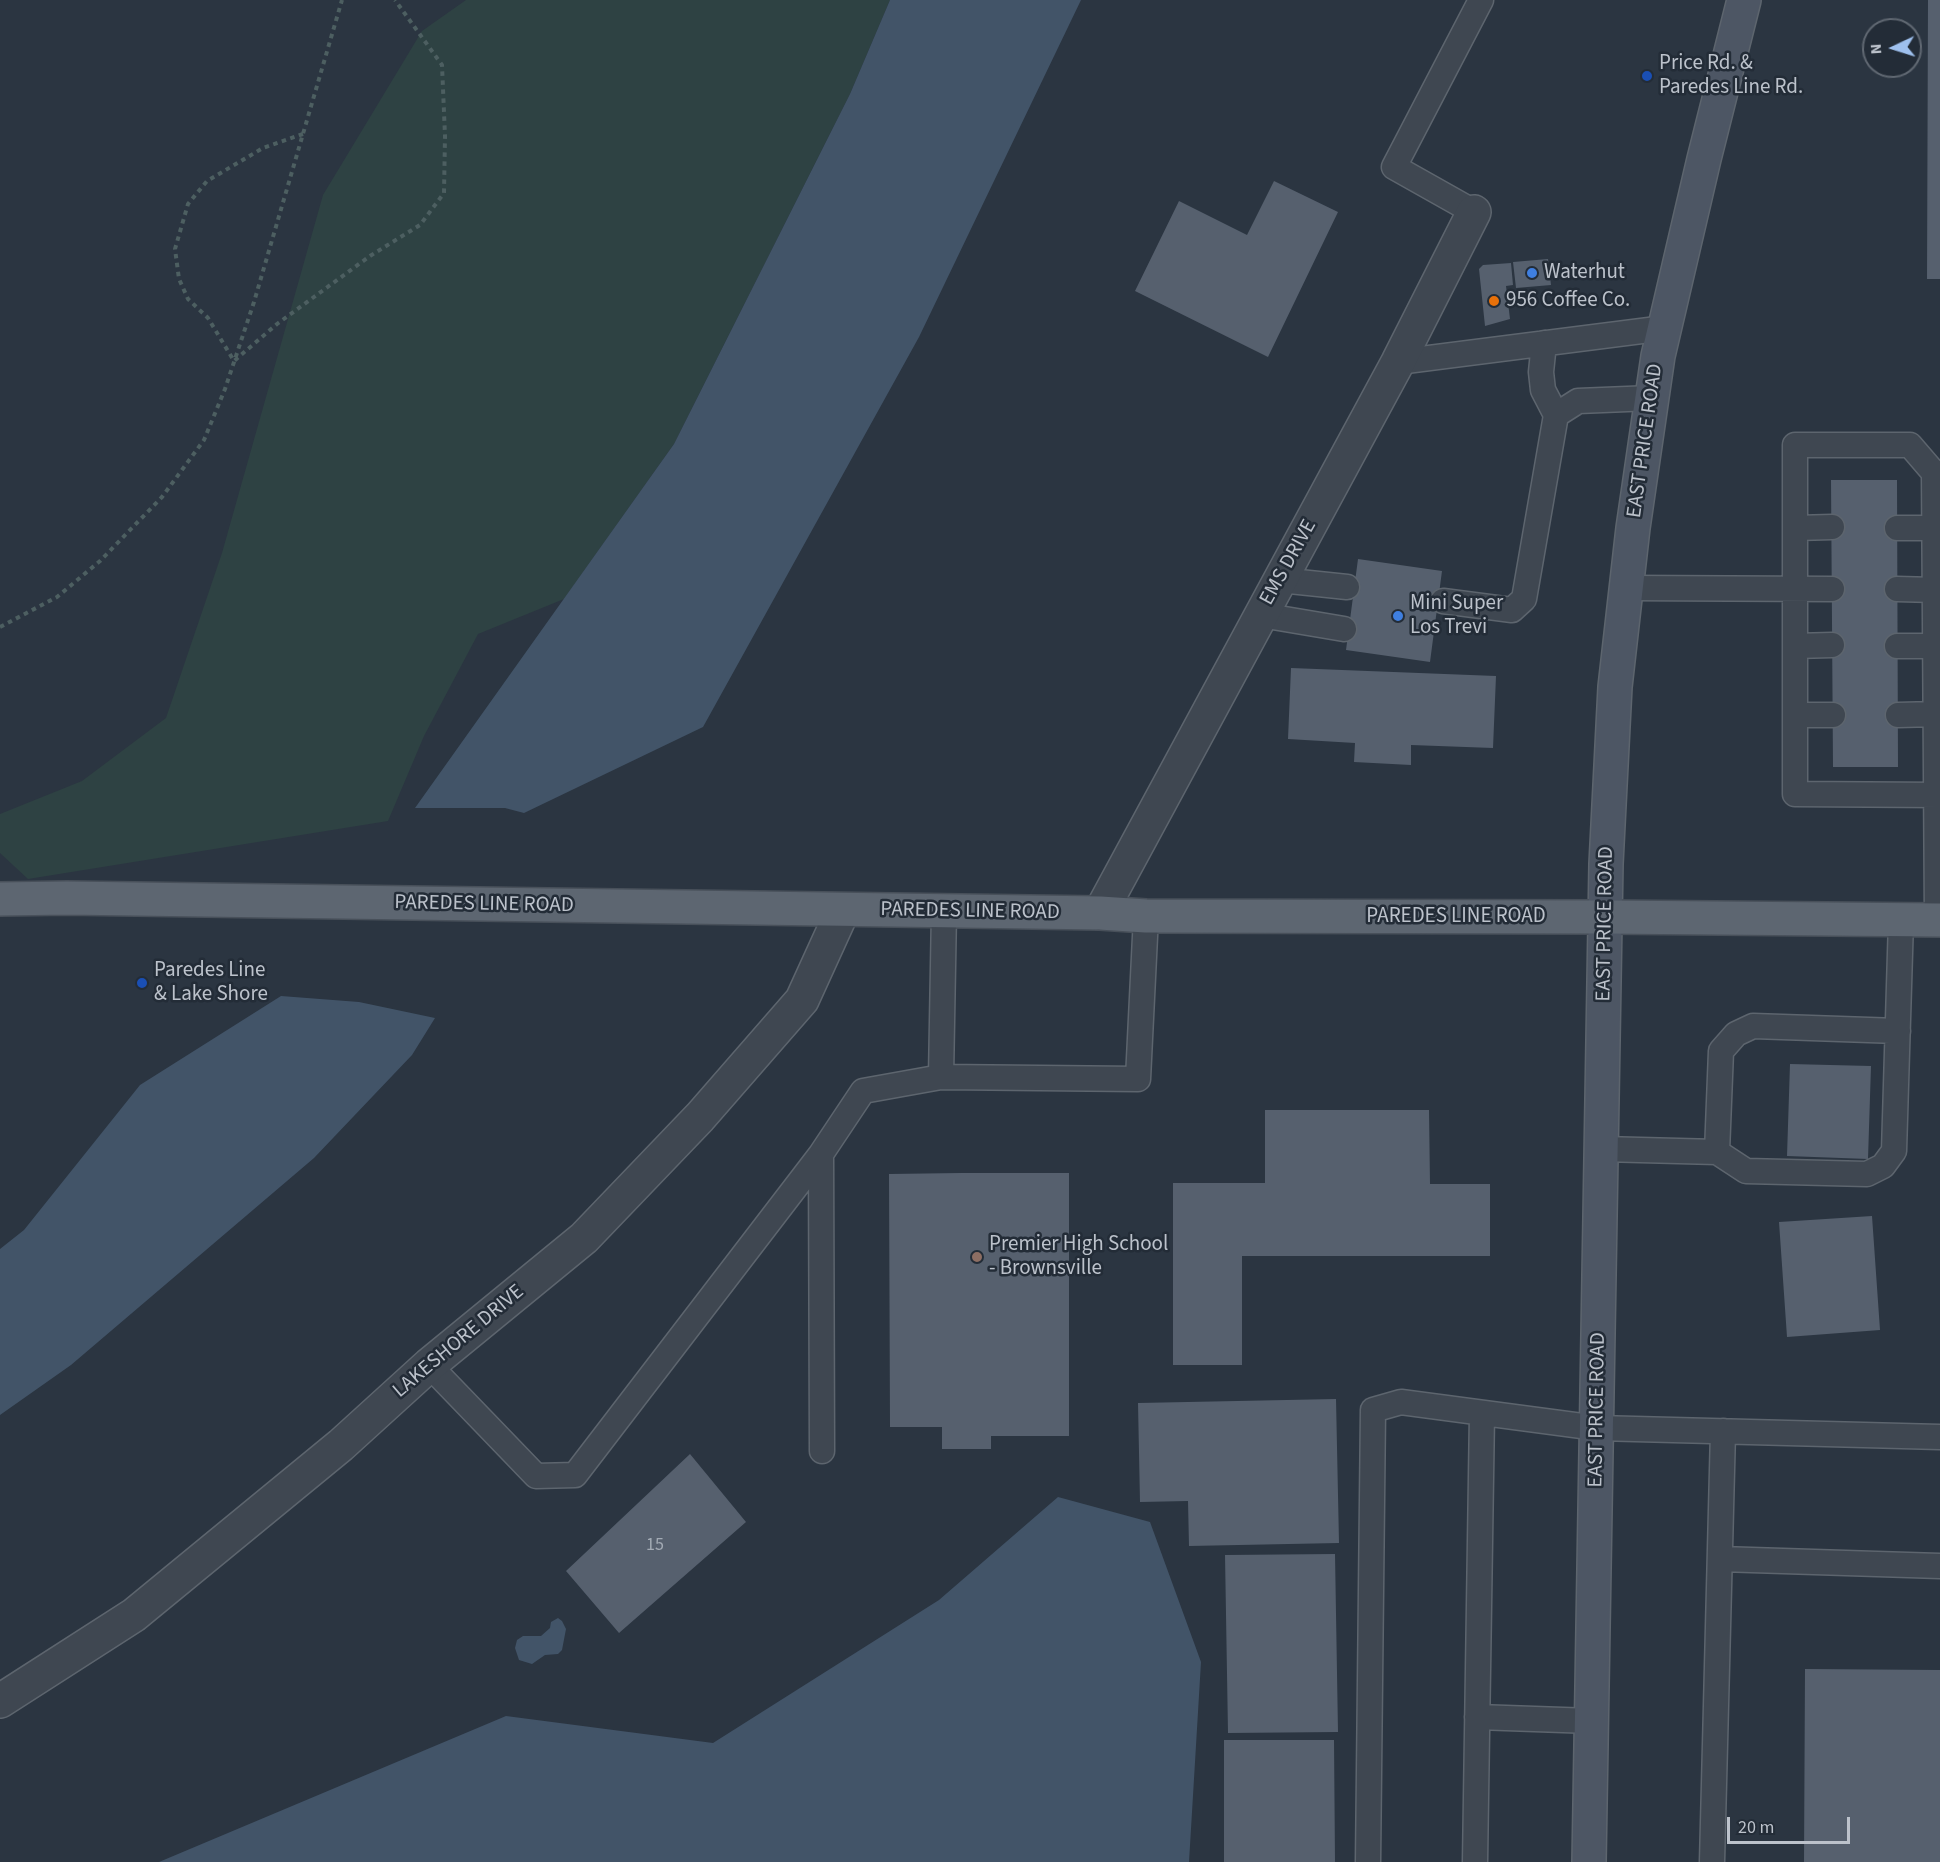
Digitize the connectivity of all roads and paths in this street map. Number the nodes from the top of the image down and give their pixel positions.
1 (342, 0) edge
2 (395, 0) edge
3 (1481, 0) edge
4 (1744, 0) edge
5 (303, 134) junction
6 (1474, 212) joint
7 (1665, 328) junction
8 (1544, 343) junction
9 (234, 361) junction
10 (1398, 362) junction
11 (1652, 398) junction
12 (1556, 415) junction
13 (1937, 473) edge
14 (1796, 528) junction
15 (1832, 528) dead end
16 (1897, 528) dead end
17 (1935, 528) junction
18 (1280, 580) junction
19 (1347, 587) dead end
20 (1627, 588) junction
21 (1832, 588) dead end
22 (1795, 589) junction
23 (1897, 590) dead end
24 (1935, 590) junction
25 (1443, 601) dead end
26 (1261, 615) junction
27 (0, 627) edge
28 (1344, 629) dead end
29 (1832, 645) dead end
30 (1795, 646) junction
31 (1897, 646) dead end
32 (1935, 646) junction
33 (1936, 714) junction
34 (1795, 715) junction
35 (1833, 715) dead end
36 (1898, 715) dead end
37 (1938, 795) edge
38 (0, 899) edge
39 (843, 910) junction
40 (944, 911) junction
41 (1100, 913) junction
42 (1146, 916) junction
43 (1606, 917) junction
44 (1901, 920) junction
45 (1938, 920) edge
46 (1898, 1031) junction
47 (941, 1077) junction
48 (1602, 1149) junction
49 (1717, 1152) junction
50 (821, 1154) junction
51 (429, 1365) junction
52 (1482, 1413) junction
53 (1597, 1428) junction
54 (1723, 1431) junction
55 (1940, 1437) edge
56 (822, 1451) dead end
57 (1720, 1559) junction
58 (1940, 1566) edge
59 (0, 1701) edge
60 (1477, 1717) junction
61 (1592, 1720) junction
62 (1368, 1862) edge
63 (1475, 1862) edge
64 (1589, 1862) edge
65 (1712, 1862) edge

1 - 5 path
2 - 9 path
3 - 6 lane
4 - 7 main road, EAST PRICE ROAD
5 - 9 path
5 - 9 path
6 - 10 street, EMS DRIVE
7 - 8 lane
7 - 11 main road, EAST PRICE ROAD
8 - 10 lane
8 - 12 lane
9 - 27 path
10 - 18 street, EMS DRIVE
11 - 12 lane
11 - 20 main road, EAST PRICE ROAD
12 - 25 lane
13 - 14 lane
13 - 17 lane
14 - 15 lane
14 - 22 lane
16 - 17 lane
17 - 24 lane
18 - 19 lane
18 - 26 street, EMS DRIVE
20 - 22 lane
20 - 43 main road, EAST PRICE ROAD
21 - 22 lane
22 - 30 lane
23 - 24 lane
24 - 32 lane
26 - 28 lane
26 - 41 street, EMS DRIVE
29 - 30 lane
30 - 34 lane
31 - 32 lane
32 - 33 lane
33 - 36 lane
33 - 37 lane
34 - 35 lane
34 - 37 lane
37 - 45 lane
38 - 39 main road, PAREDES LINE ROAD
39 - 40 main road, PAREDES LINE ROAD
39 - 51 street, LAKESHORE DRIVE
40 - 41 main road, PAREDES LINE ROAD
40 - 47 lane
41 - 42 main road, PAREDES LINE ROAD
42 - 43 main road, PAREDES LINE ROAD
42 - 47 lane
43 - 44 main road, PAREDES LINE ROAD
43 - 48 main road, EAST PRICE ROAD
44 - 45 main road, PAREDES LINE ROAD
44 - 46 lane
46 - 49 lane
46 - 49 lane
47 - 50 lane
48 - 49 lane
48 - 53 main road, EAST PRICE ROAD
50 - 51 lane
50 - 56 lane
51 - 59 street, LAKESHORE DRIVE
52 - 53 lane
52 - 60 lane
52 - 62 lane
53 - 54 lane
53 - 61 main road, EAST PRICE ROAD
54 - 55 lane
54 - 57 lane
57 - 58 lane
57 - 65 lane
60 - 61 lane
60 - 63 lane
61 - 64 main road, EAST PRICE ROAD

